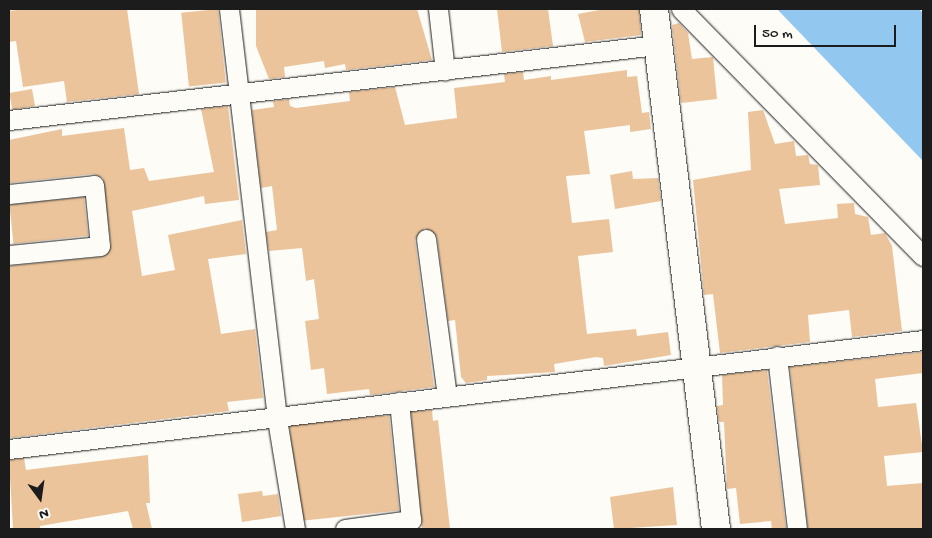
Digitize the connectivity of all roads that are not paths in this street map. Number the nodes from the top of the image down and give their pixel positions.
1 (229, 9) edge
2 (438, 9) edge
3 (654, 9) edge
4 (681, 9) edge
5 (657, 45) junction
6 (445, 71) junction
7 (240, 97) junction
8 (9, 120) edge
9 (9, 194) edge
10 (426, 239) dead end
11 (9, 255) edge
12 (923, 256) edge
13 (923, 340) edge
14 (777, 356) junction
15 (696, 366) junction
16 (446, 396) junction
17 (399, 402) junction
18 (277, 419) junction
19 (9, 449) edge
20 (295, 529) edge
21 (345, 529) edge
22 (716, 529) edge
23 (797, 529) edge

1 - 7 street
2 - 6 street
3 - 5 street
4 - 12 street
5 - 6 street
5 - 15 street
6 - 7 street
7 - 8 street
7 - 18 street
9 - 11 street
10 - 16 street
13 - 14 street
14 - 15 street
14 - 23 street
15 - 16 street
15 - 22 street
16 - 17 street
17 - 18 street
17 - 21 street
18 - 19 street
18 - 20 street

